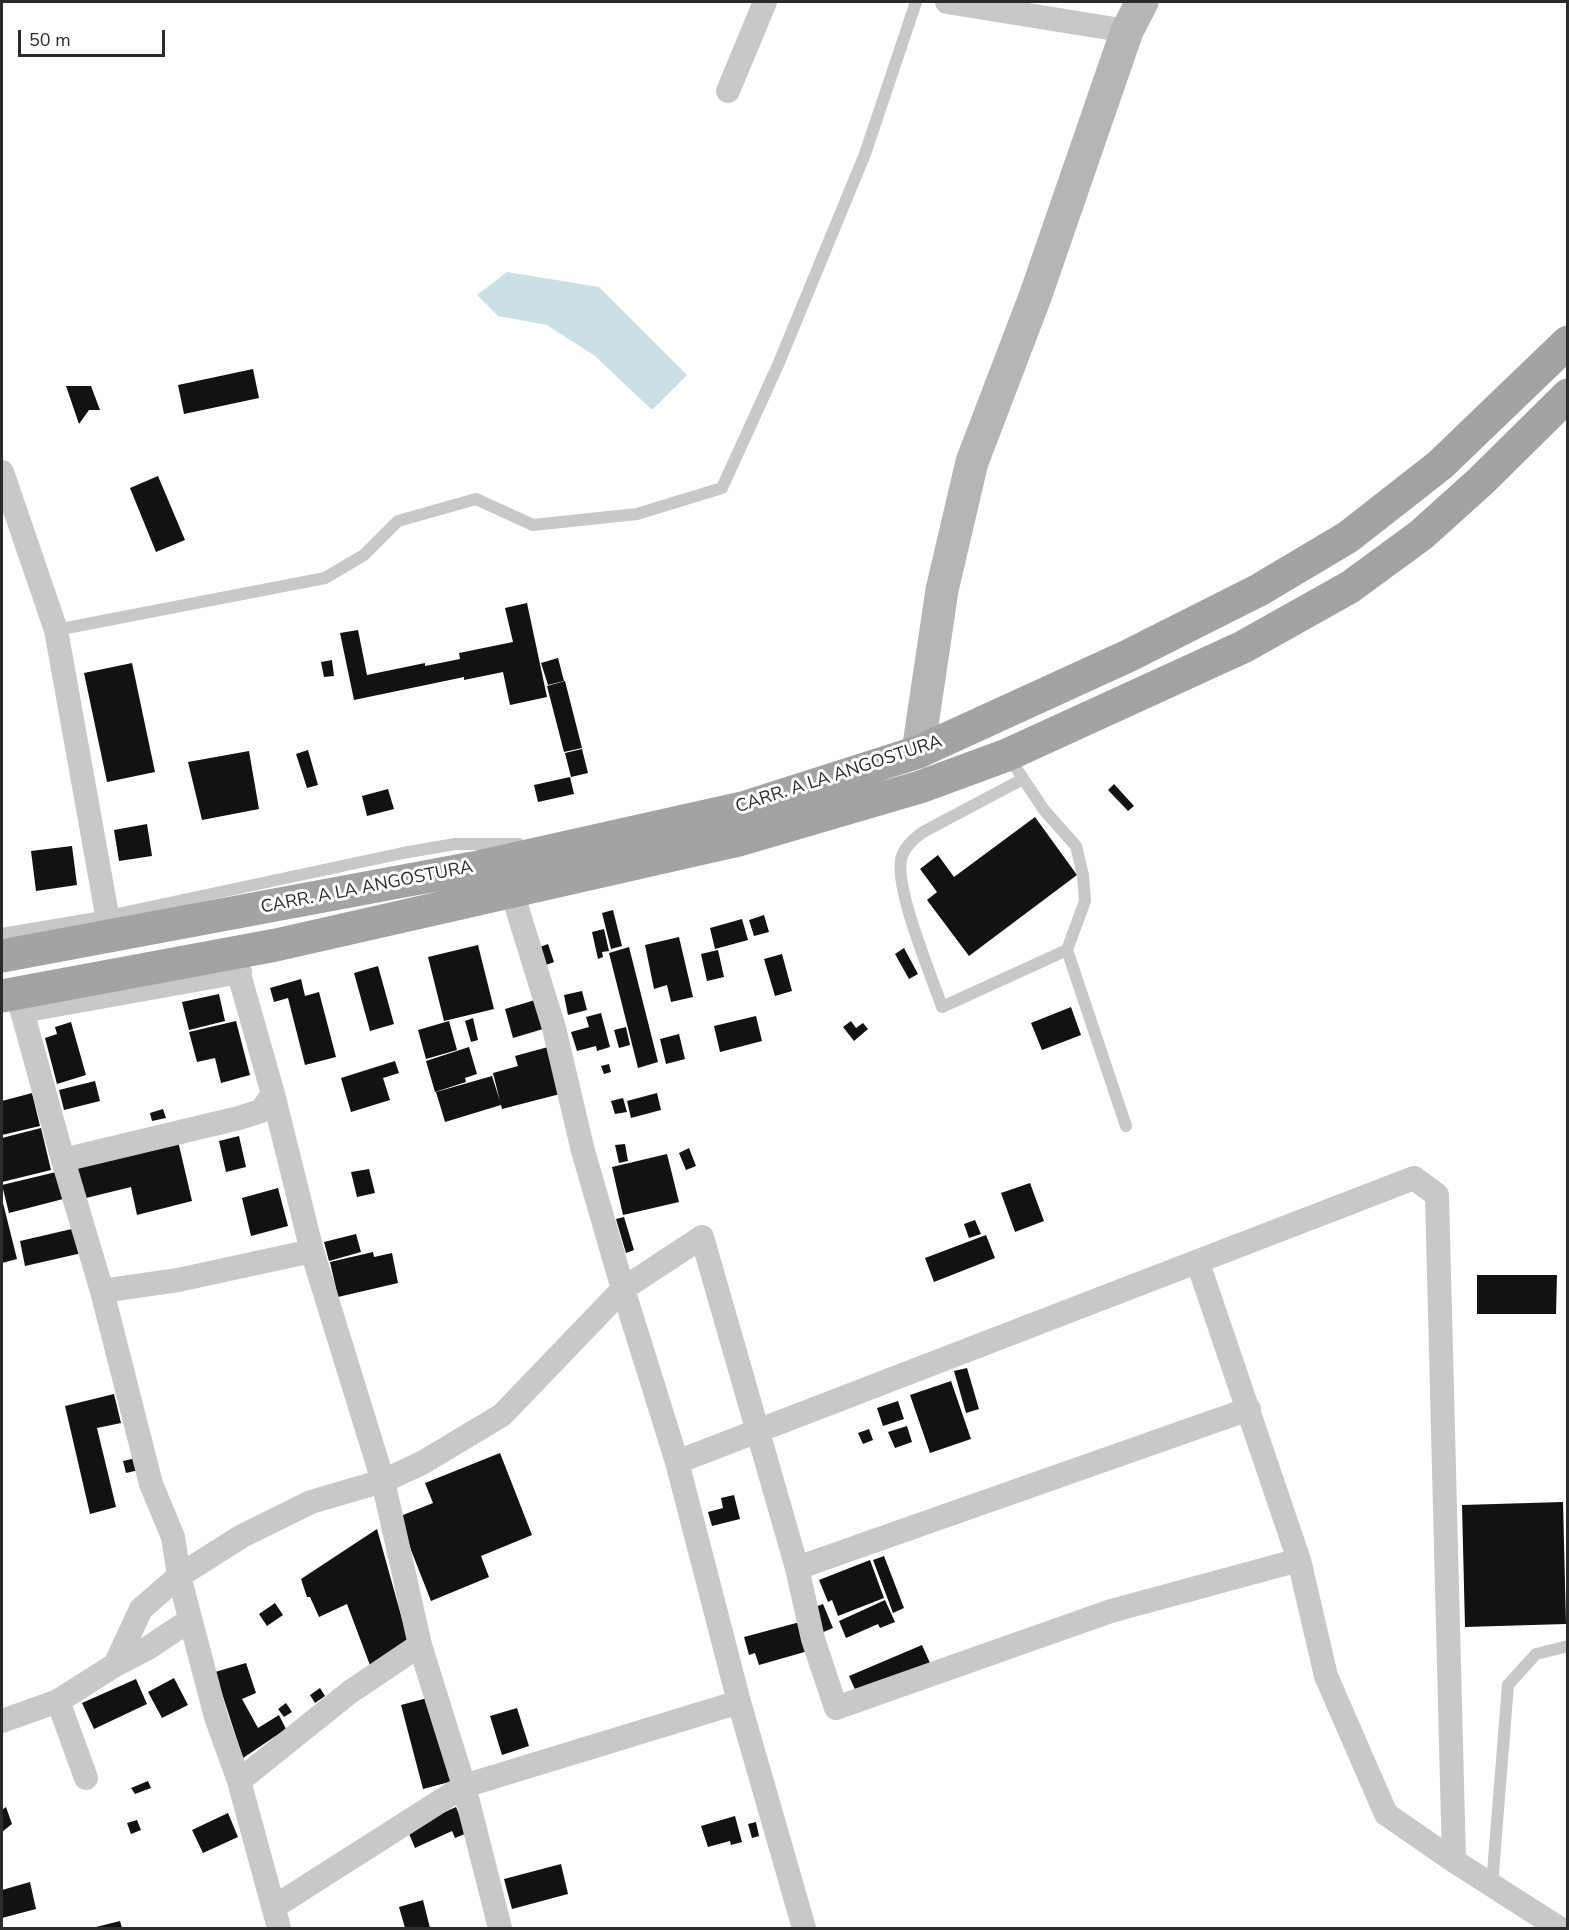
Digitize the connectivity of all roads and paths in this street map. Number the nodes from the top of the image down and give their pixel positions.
1 (765, 2) edge
2 (916, 2) edge
3 (947, 2) edge
4 (1142, 2) edge
5 (1127, 31) junction
6 (728, 91) dead end
7 (1568, 342) edge
8 (1568, 395) edge
9 (2, 472) edge
10 (56, 630) junction
11 (918, 753) junction
12 (1015, 767) junction
13 (512, 892) junction
14 (110, 926) junction
15 (2, 934) edge
16 (1067, 950) junction
17 (2, 956) edge
18 (237, 963) junction
19 (13, 1000) edge
20 (273, 1094) junction
21 (1126, 1126) dead end
22 (63, 1160) junction
23 (312, 1251) junction
24 (1198, 1263) junction
25 (622, 1289) junction
26 (102, 1291) junction
27 (1249, 1409) junction
28 (758, 1431) junction
29 (677, 1462) junction
30 (383, 1481) junction
31 (1299, 1560) junction
32 (797, 1568) junction
33 (179, 1576) junction
34 (190, 1620) junction
35 (420, 1645) junction
36 (1568, 1646) edge
37 (115, 1665) junction
38 (58, 1701) junction
39 (739, 1702) junction
40 (2, 1721) edge
41 (86, 1778) dead end
42 (239, 1781) junction
43 (464, 1786) junction
44 (1454, 1862) junction
45 (1492, 1886) junction
46 (276, 1918) edge
47 (493, 1925) edge
48 (804, 1929) edge
49 (1559, 1929) edge

1 - 6 street
2 - 10 lane
3 - 5 street
4 - 5 street
5 - 11 street
7 - 11 main road, CARR. A LA ANGOSTURA
8 - 12 main road, CARR. A LA ANGOSTURA
9 - 10 street
10 - 14 street
11 - 14 main road, CARR. A LA ANGOSTURA
12 - 13 main road, CARR. A LA ANGOSTURA
12 - 16 lane
12 - 16 lane
13 - 18 main road, CARR. A LA ANGOSTURA
13 - 25 street
14 - 15 lane
14 - 17 main road, CARR. A LA ANGOSTURA
16 - 21 lane
18 - 19 main road, CARR. A LA ANGOSTURA
18 - 20 street
19 - 22 street
20 - 22 street
20 - 23 street
22 - 26 street
23 - 26 street
23 - 30 street
24 - 27 street
24 - 28 street
24 - 44 street
25 - 28 street
25 - 29 street
25 - 30 street
26 - 33 street
27 - 31 street
27 - 32 street
28 - 29 street
28 - 32 street
29 - 39 street
30 - 33 street
30 - 35 street
31 - 32 street
31 - 44 street
33 - 34 street
33 - 37 street
34 - 37 street
34 - 42 street
35 - 42 street
35 - 43 street
36 - 45 lane
37 - 38 street
38 - 40 street
38 - 41 street
39 - 43 street
39 - 48 street
42 - 46 street
43 - 46 street
43 - 47 street
44 - 45 street
45 - 49 street

